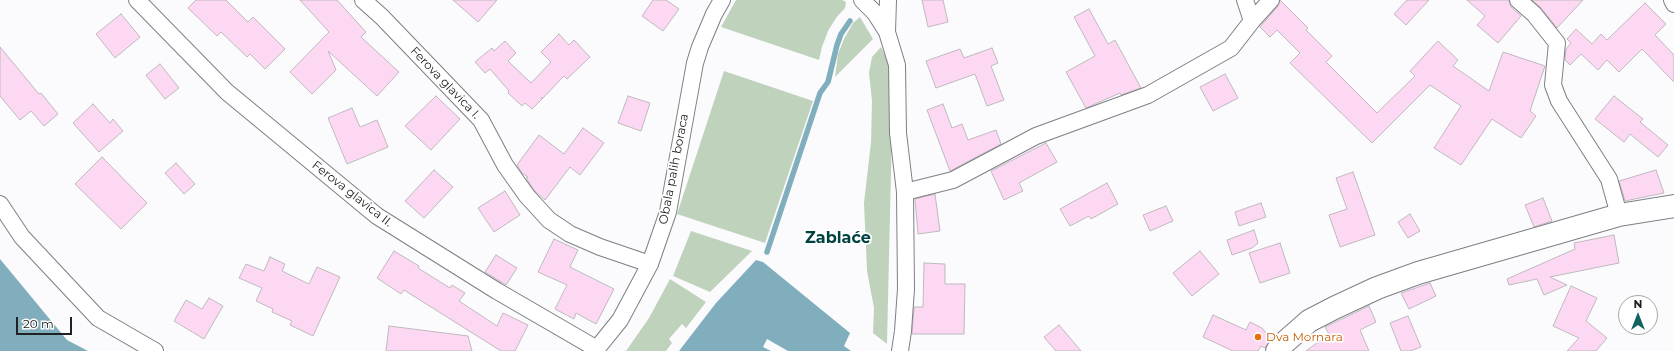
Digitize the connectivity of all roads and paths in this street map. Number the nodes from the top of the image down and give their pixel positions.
1 (137, 0) edge
2 (363, 0) edge
3 (722, 0) edge
4 (862, 0) edge
5 (888, 0) edge
6 (1245, 0) edge
7 (1271, 0) edge
8 (1518, 0) edge
9 (1672, 0) edge
10 (1674, 4) edge
11 (1252, 21) junction
12 (887, 32) junction
13 (905, 192) junction
14 (0, 204) edge
15 (1674, 206) edge
16 (1619, 215) junction
17 (650, 264) junction
18 (596, 350) edge
19 (155, 351) edge
20 (900, 351) edge
21 (1277, 351) edge

1 - 18 street, Ferova glavica II.
2 - 17 street, Ferova glavica I.
3 - 17 street, Obala palih boraca
4 - 12 street
5 - 12 street
6 - 11 street
7 - 11 street
8 - 16 street
9 - 10 street
11 - 13 street
12 - 13 street
13 - 20 street
14 - 19 street
15 - 16 street
16 - 21 street
17 - 18 street, Obala palih boraca

